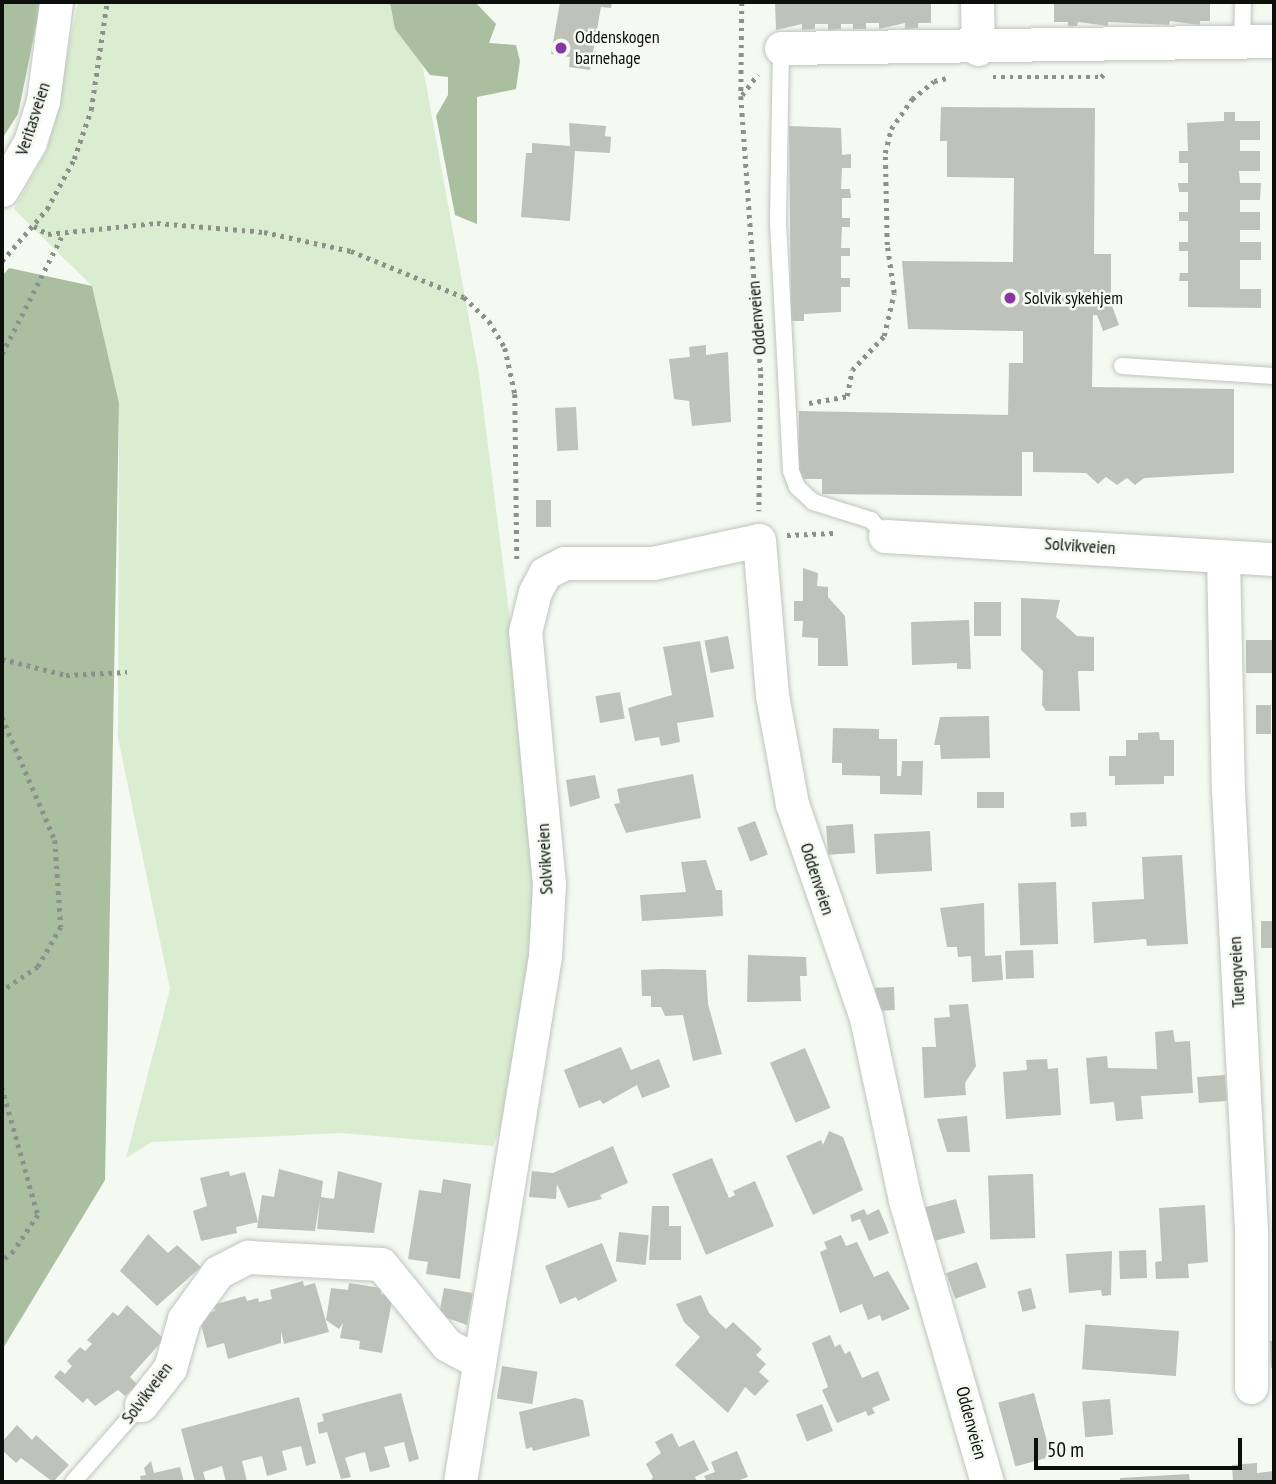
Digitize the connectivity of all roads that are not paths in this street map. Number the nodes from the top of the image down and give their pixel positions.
1 (56, 2) edge
2 (977, 2) edge
3 (1243, 2) edge
4 (1258, 42) edge
5 (782, 48) joint
6 (979, 62) junction
7 (2, 190) edge
8 (1122, 366) dead end
9 (1274, 376) edge
10 (885, 536) joint
11 (759, 540) joint
12 (1223, 557) junction
13 (1274, 559) edge
14 (479, 1362) junction
15 (1251, 1387) dead end
16 (141, 1405) joint
17 (73, 1482) edge
18 (460, 1482) edge
19 (987, 1482) edge

1 - 7 street, Veritasveien
2 - 6 street
3 - 4 lane
4 - 6 street
5 - 6 street
5 - 10 lane
8 - 9 lane
10 - 12 street, Solvikveien
11 - 14 street, Solvikveien
11 - 19 street, Oddenveien
12 - 13 street, Solvikveien
12 - 15 street, Tuengveien
14 - 16 street, Solvikveien
14 - 18 street, Solvikveien
16 - 17 lane, Solvikveien

